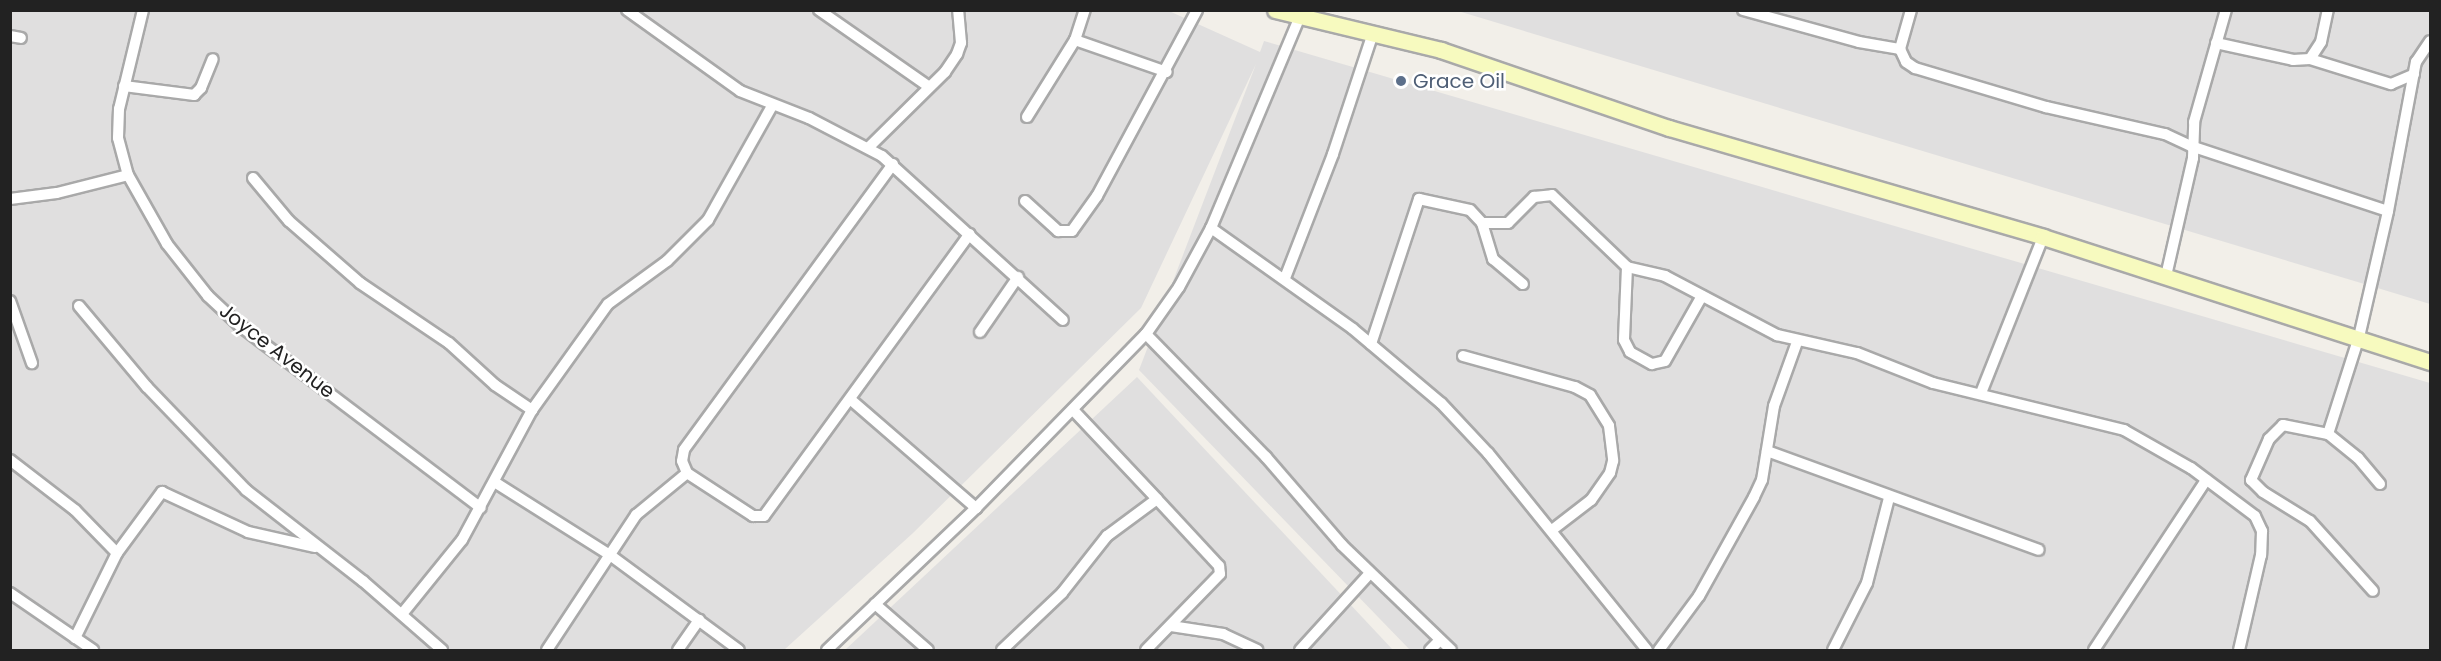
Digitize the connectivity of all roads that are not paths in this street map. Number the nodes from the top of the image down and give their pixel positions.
1 (143, 10) edge
2 (627, 10) edge
3 (819, 10) edge
4 (958, 10) edge
5 (1085, 10) edge
6 (1197, 10) edge
7 (1743, 10) edge
8 (1911, 10) edge
9 (2226, 10) edge
10 (2328, 10) edge
11 (1279, 11) edge
12 (1299, 19) junction
13 (1373, 33) junction
14 (1075, 40) junction
15 (2430, 41) edge
16 (2216, 43) junction
17 (1900, 49) junction
18 (213, 59) dead end
19 (2310, 60) junction
20 (1167, 72) junction
21 (2414, 74) junction
22 (124, 86) junction
23 (928, 86) junction
24 (772, 106) junction
25 (1027, 117) dead end
26 (2191, 146) junction
27 (869, 147) junction
28 (893, 164) junction
29 (128, 175) junction
30 (254, 178) dead end
31 (10, 200) edge
32 (1024, 201) dead end
33 (2388, 211) junction
34 (1482, 223) junction
35 (1211, 228) junction
36 (970, 234) junction
37 (2043, 237) junction
38 (1627, 267) junction
39 (2166, 276) junction
40 (1018, 277) junction
41 (1285, 278) junction
42 (1523, 284) dead end
43 (1702, 296) junction
44 (10, 300) edge
45 (79, 306) dead end
46 (1063, 320) dead end
47 (980, 332) dead end
48 (1146, 334) junction
49 (2359, 337) junction
50 (1797, 342) junction
51 (1371, 344) junction
52 (1463, 356) dead end
53 (2430, 362) edge
54 (32, 363) dead end
55 (1981, 393) junction
56 (850, 399) junction
57 (532, 410) junction
58 (1073, 410) junction
59 (2328, 434) junction
60 (1767, 452) junction
61 (10, 460) edge
62 (687, 473) junction
63 (2206, 480) junction
64 (496, 483) junction
65 (2380, 484) dead end
66 (1889, 498) junction
67 (1157, 499) junction
68 (482, 508) junction
69 (976, 508) junction
70 (1551, 530) junction
71 (315, 547) junction
72 (2039, 550) dead end
73 (117, 553) junction
74 (610, 555) junction
75 (1370, 573) junction
76 (2373, 591) dead end
77 (10, 593) edge
78 (875, 604) junction
79 (402, 614) junction
80 (699, 620) junction
81 (1171, 626) junction
82 (75, 638) junction
83 (1440, 640) junction
84 (1302, 650) edge
85 (93, 651) edge
86 (442, 651) edge
87 (547, 651) edge
88 (678, 651) edge
89 (739, 651) edge
90 (827, 651) edge
91 (928, 651) edge
92 (1002, 651) edge
93 (1146, 651) edge
94 (1257, 651) edge
95 (1430, 651) edge
96 (1451, 651) edge
97 (1647, 651) edge
98 (1659, 651) edge
99 (1833, 651) edge
100 (2094, 651) edge
101 (2239, 651) edge

1 - 22 street, Joyce Avenue
2 - 24 street
3 - 23 street
4 - 23 street
5 - 14 street
6 - 20 street
7 - 17 street
8 - 17 street
9 - 16 street
10 - 19 street
11 - 12 main road
12 - 13 main road
12 - 35 street
13 - 37 main road
13 - 41 street
14 - 20 street
14 - 25 street
15 - 21 street
16 - 19 street
16 - 26 street
17 - 26 street
18 - 22 street
19 - 21 street
20 - 32 street
21 - 33 street
22 - 29 street, Joyce Avenue
23 - 27 street
24 - 27 street
24 - 57 street
26 - 33 street
26 - 39 street
27 - 28 street
28 - 36 street
28 - 62 street
29 - 31 street
29 - 68 street, Joyce Avenue
30 - 57 street
33 - 49 street
34 - 38 street
34 - 42 street
34 - 51 street
35 - 41 street
35 - 48 street
36 - 40 street
36 - 56 street
37 - 39 main road
37 - 55 street
38 - 43 street
38 - 43 street
39 - 49 main road
40 - 46 street
40 - 47 street
41 - 51 street
43 - 50 street
44 - 54 street
45 - 71 street
48 - 58 street
48 - 75 street
49 - 53 main road
49 - 59 street
50 - 55 street
50 - 60 street
51 - 70 street
52 - 70 street
55 - 63 street
56 - 62 street
56 - 69 street
57 - 64 street
58 - 67 street
58 - 69 street
59 - 65 street
59 - 76 street
60 - 66 street
60 - 98 street
61 - 73 street
62 - 74 street
63 - 100 street
63 - 101 street
64 - 68 street
64 - 74 street
66 - 72 street
66 - 99 street
67 - 81 street
67 - 92 street
68 - 79 street
69 - 78 street
70 - 97 street
71 - 73 street
71 - 79 street
73 - 82 street
74 - 80 street
74 - 87 street
75 - 83 street
75 - 84 street
77 - 82 street
78 - 90 street
78 - 91 street
79 - 86 street
80 - 88 street
80 - 89 street
81 - 93 street
81 - 94 street
82 - 85 street
83 - 95 street
83 - 96 street

